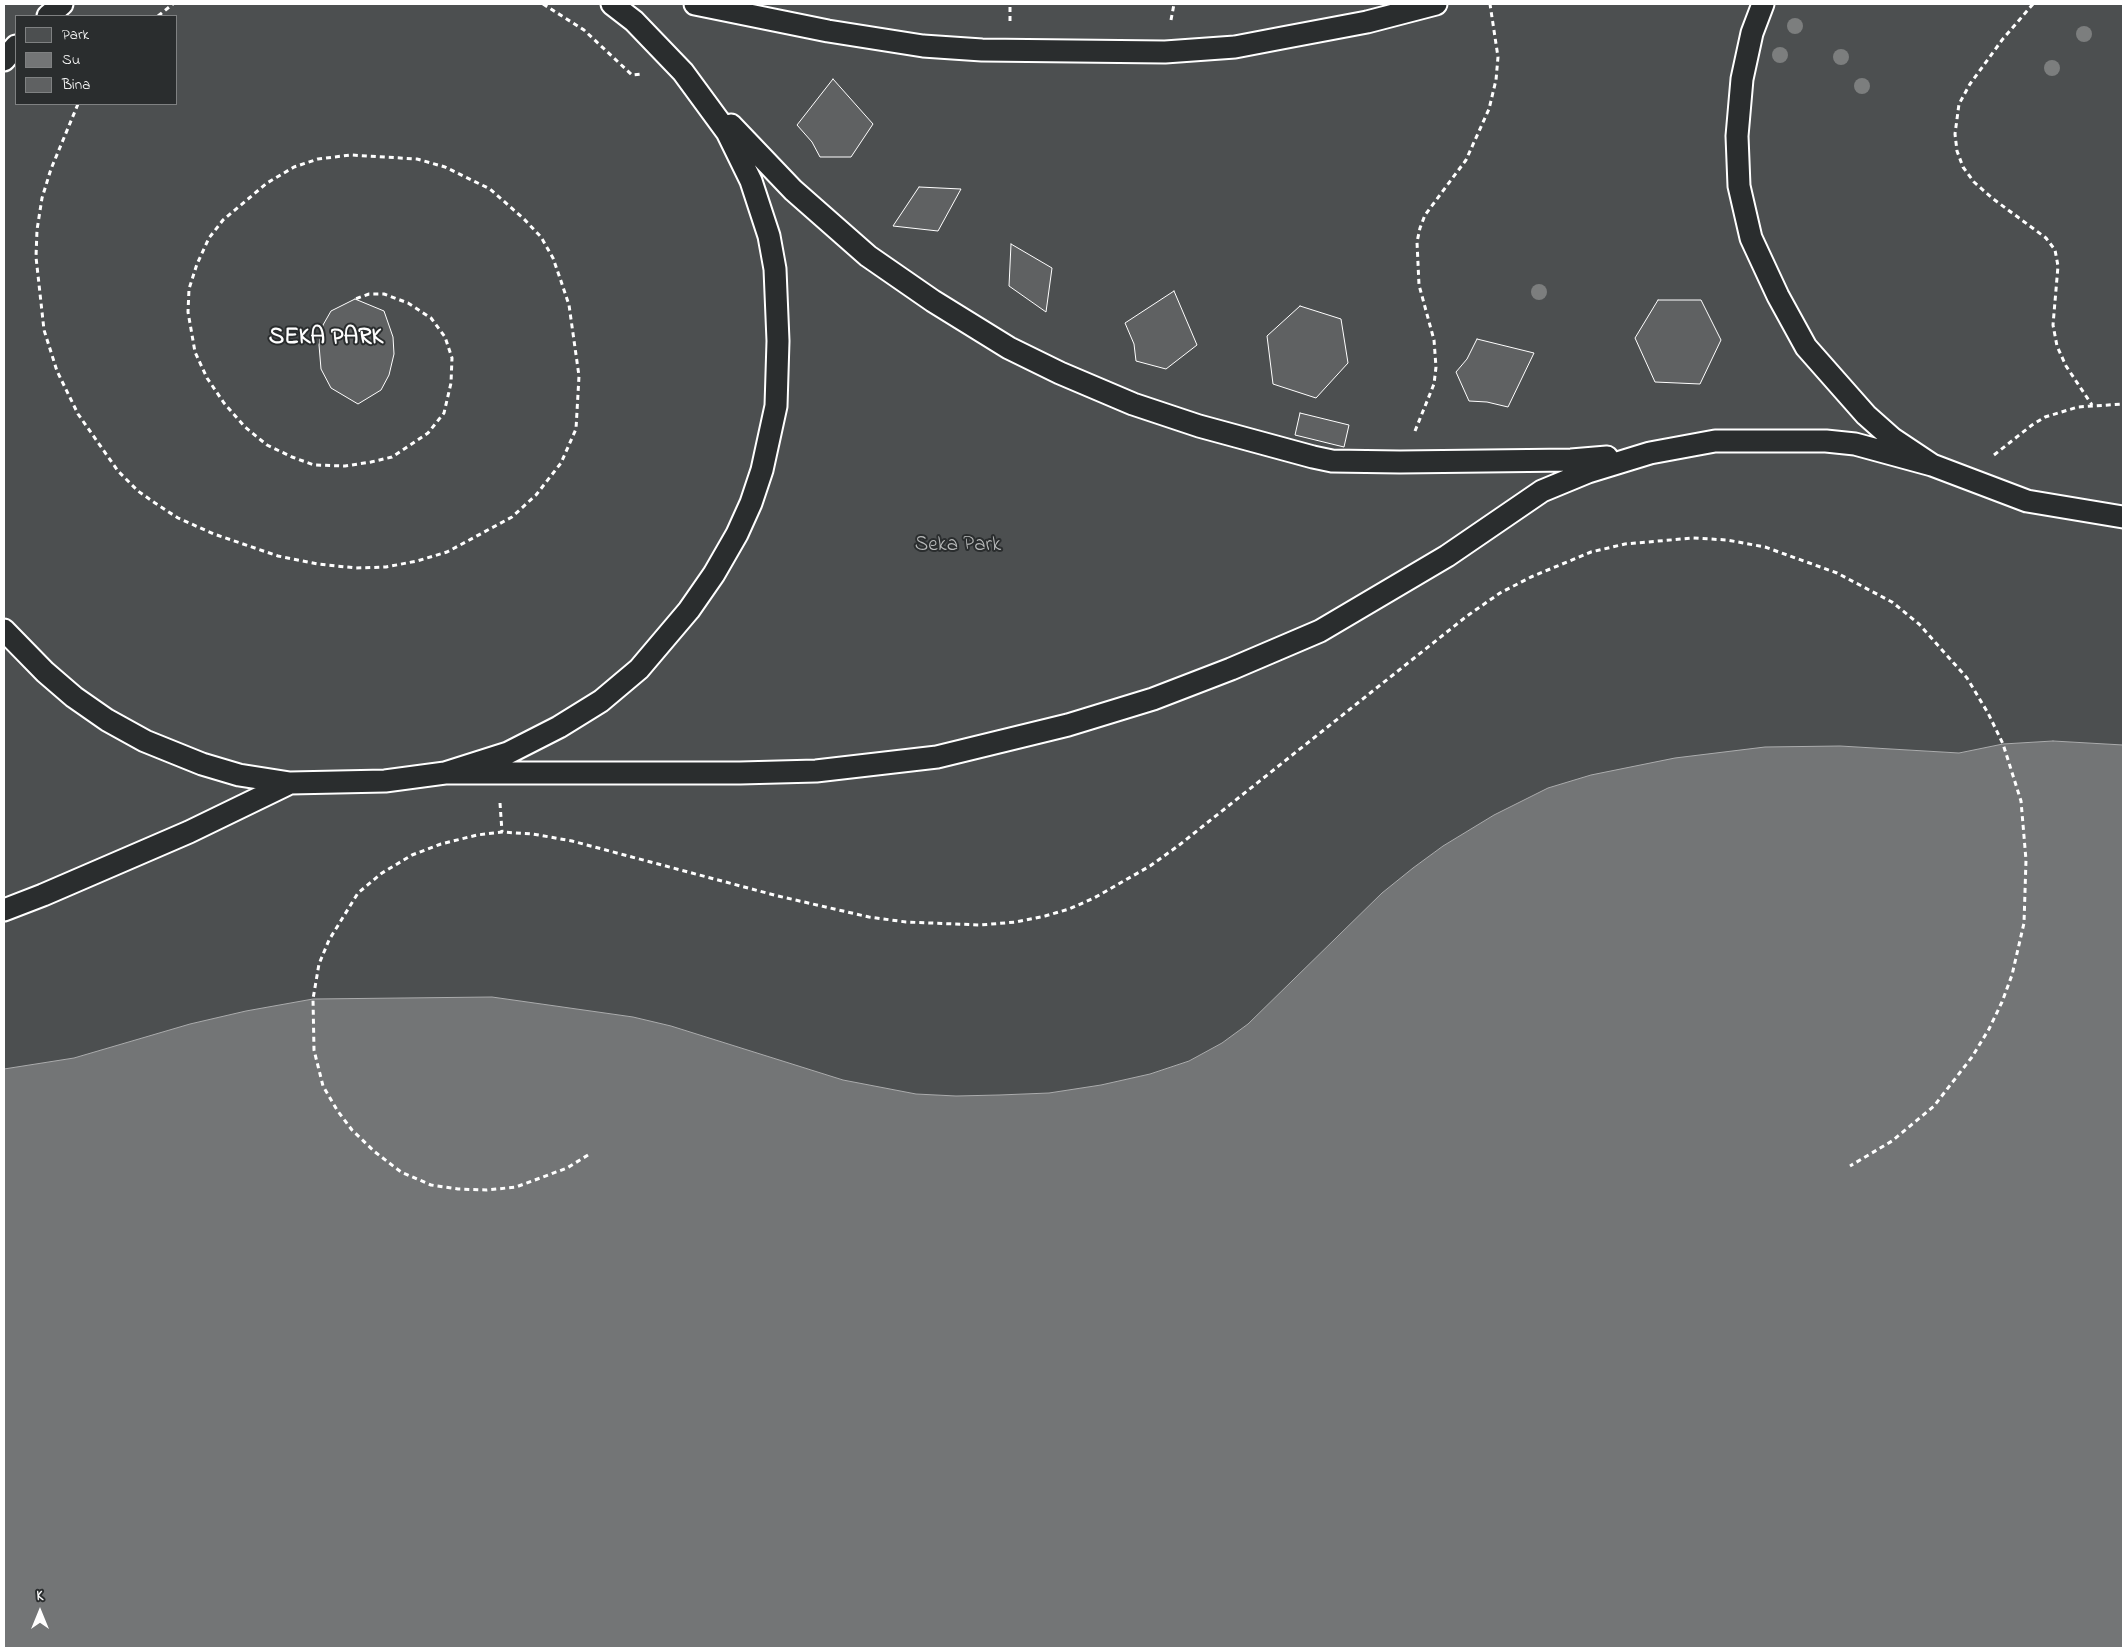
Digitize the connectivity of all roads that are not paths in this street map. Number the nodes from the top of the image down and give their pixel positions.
1 (62, 4) edge
2 (612, 4) edge
3 (695, 4) edge
4 (1436, 4) edge
5 (1763, 4) edge
6 (49, 15) edge
7 (15, 47) edge
8 (4, 60) edge
9 (683, 72) junction
10 (1650, 453) junction
11 (1932, 465) junction
12 (2123, 516) edge
13 (4, 630) edge
14 (446, 773) junction
15 (290, 783) junction
16 (4, 910) edge

1 - 6 street
2 - 9 street
3 - 4 street
5 - 11 street
7 - 8 street
9 - 10 street
9 - 14 street
10 - 11 street
10 - 14 street
11 - 12 street
13 - 15 street
14 - 15 street
15 - 16 street

